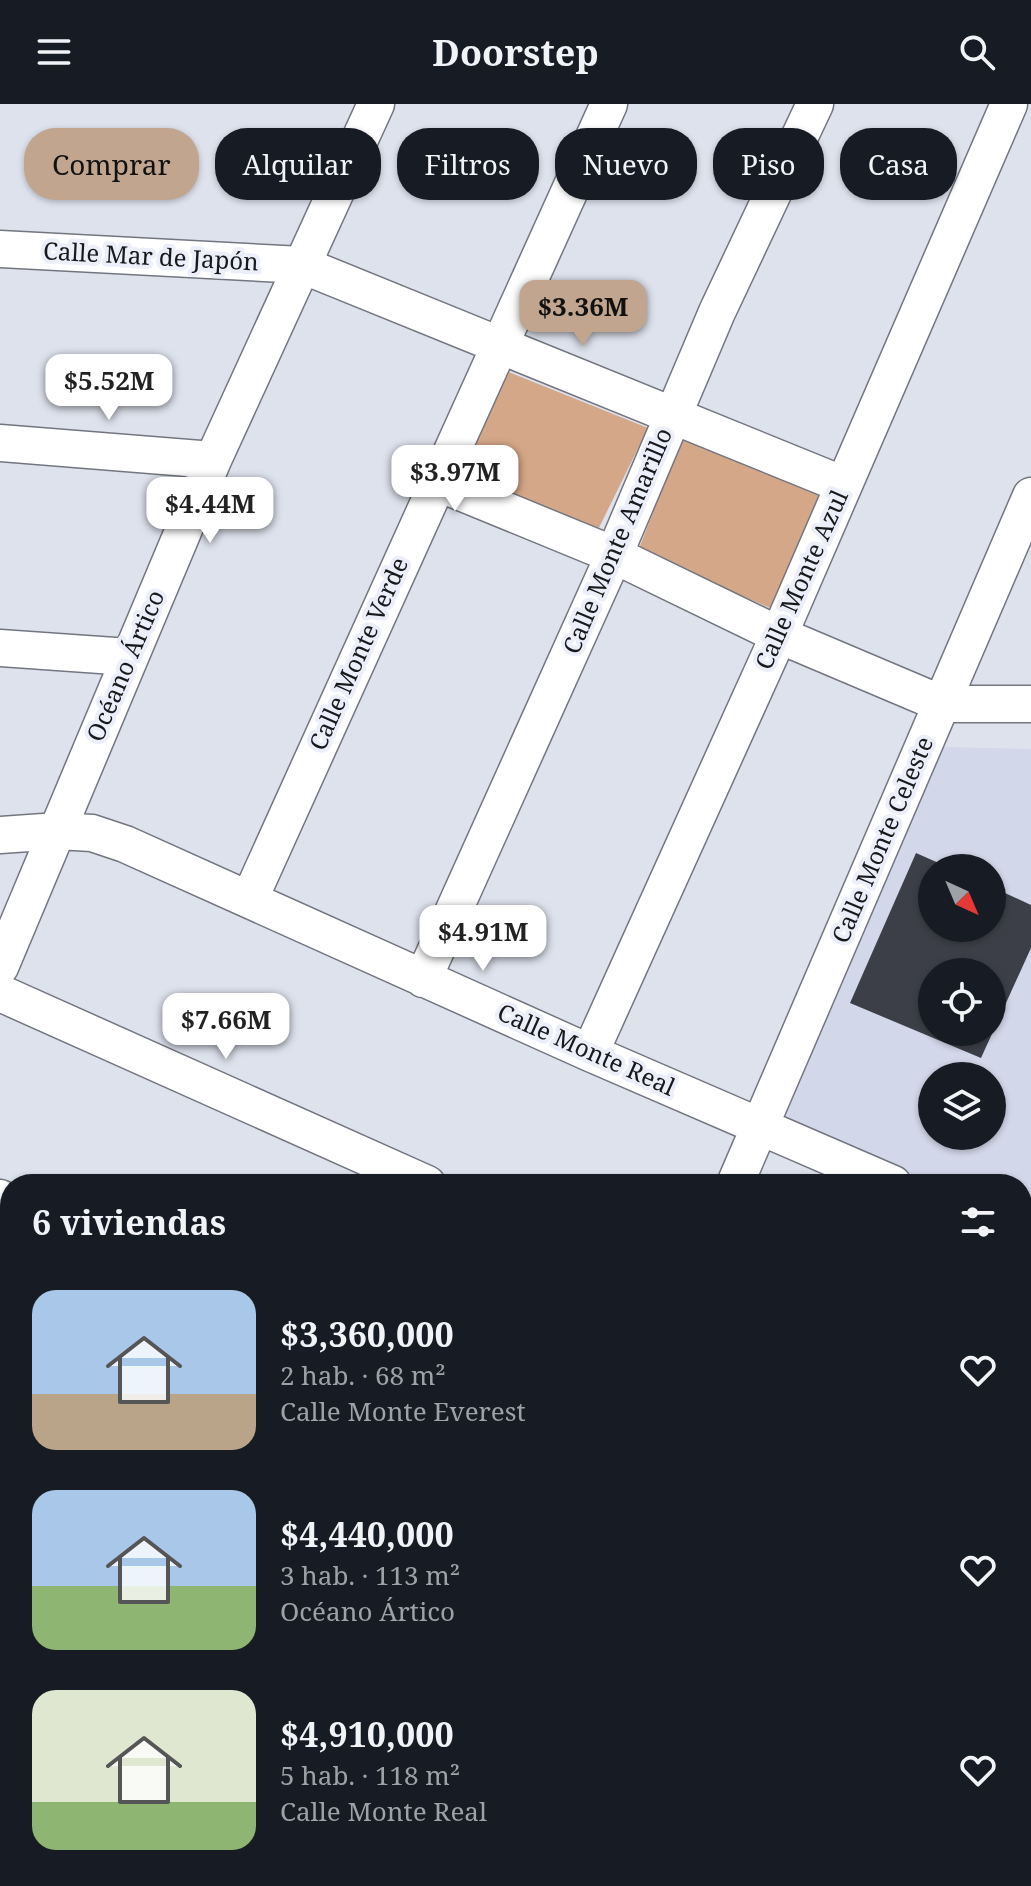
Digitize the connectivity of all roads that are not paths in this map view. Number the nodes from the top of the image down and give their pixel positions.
1 (376, 104) edge
2 (609, 104) edge
3 (815, 104) edge
4 (1009, 104) edge
5 (0, 249) edge
6 (302, 265) junction
7 (498, 346) junction
8 (672, 416) junction
9 (0, 443) edge
10 (213, 460) junction
11 (436, 482) junction
12 (844, 485) junction
13 (1028, 512) edge
14 (614, 555) junction
15 (779, 635) junction
16 (0, 648) edge
17 (129, 657) junction
18 (942, 704) junction
19 (1031, 704) edge
20 (58, 831) junction
21 (0, 835) edge
22 (250, 898) junction
23 (0, 967) edge
24 (423, 979) junction
25 (0, 993) edge
26 (590, 1053) junction
27 (760, 1126) junction
28 (405, 1174) edge
29 (739, 1174) edge
30 (870, 1174) edge

1 - 6 street, Océano Ártico
2 - 7 street, Calle Monte Verde
3 - 8 street, Calle Monte Amarillo
4 - 12 street, Calle Monte Azul
5 - 6 street, Calle Mar de Japón
6 - 7 street, Calle Mar de Japón
6 - 10 street, Océano Ártico
7 - 8 street, Calle Mar de Japón
7 - 11 street, Calle Monte Verde
8 - 12 street, Calle Mar de Japón
8 - 14 street, Calle Monte Amarillo
9 - 10 street
10 - 17 street, Océano Ártico
11 - 14 street
11 - 22 street, Calle Monte Verde
12 - 15 street, Calle Monte Azul
13 - 18 street, Calle Monte Celeste
14 - 15 street
14 - 24 street, Calle Monte Amarillo
15 - 18 street
15 - 26 street, Calle Monte Azul
16 - 17 street
17 - 20 street, Océano Ártico
18 - 19 street
18 - 27 street, Calle Monte Celeste
20 - 21 street, Calle Monte Real
20 - 22 street, Calle Monte Real
20 - 23 street, Océano Ártico
22 - 24 street, Calle Monte Real
24 - 26 street, Calle Monte Real
25 - 28 street
26 - 27 street, Calle Monte Real
27 - 29 street, Calle Monte Celeste
27 - 30 street, Calle Monte Real

